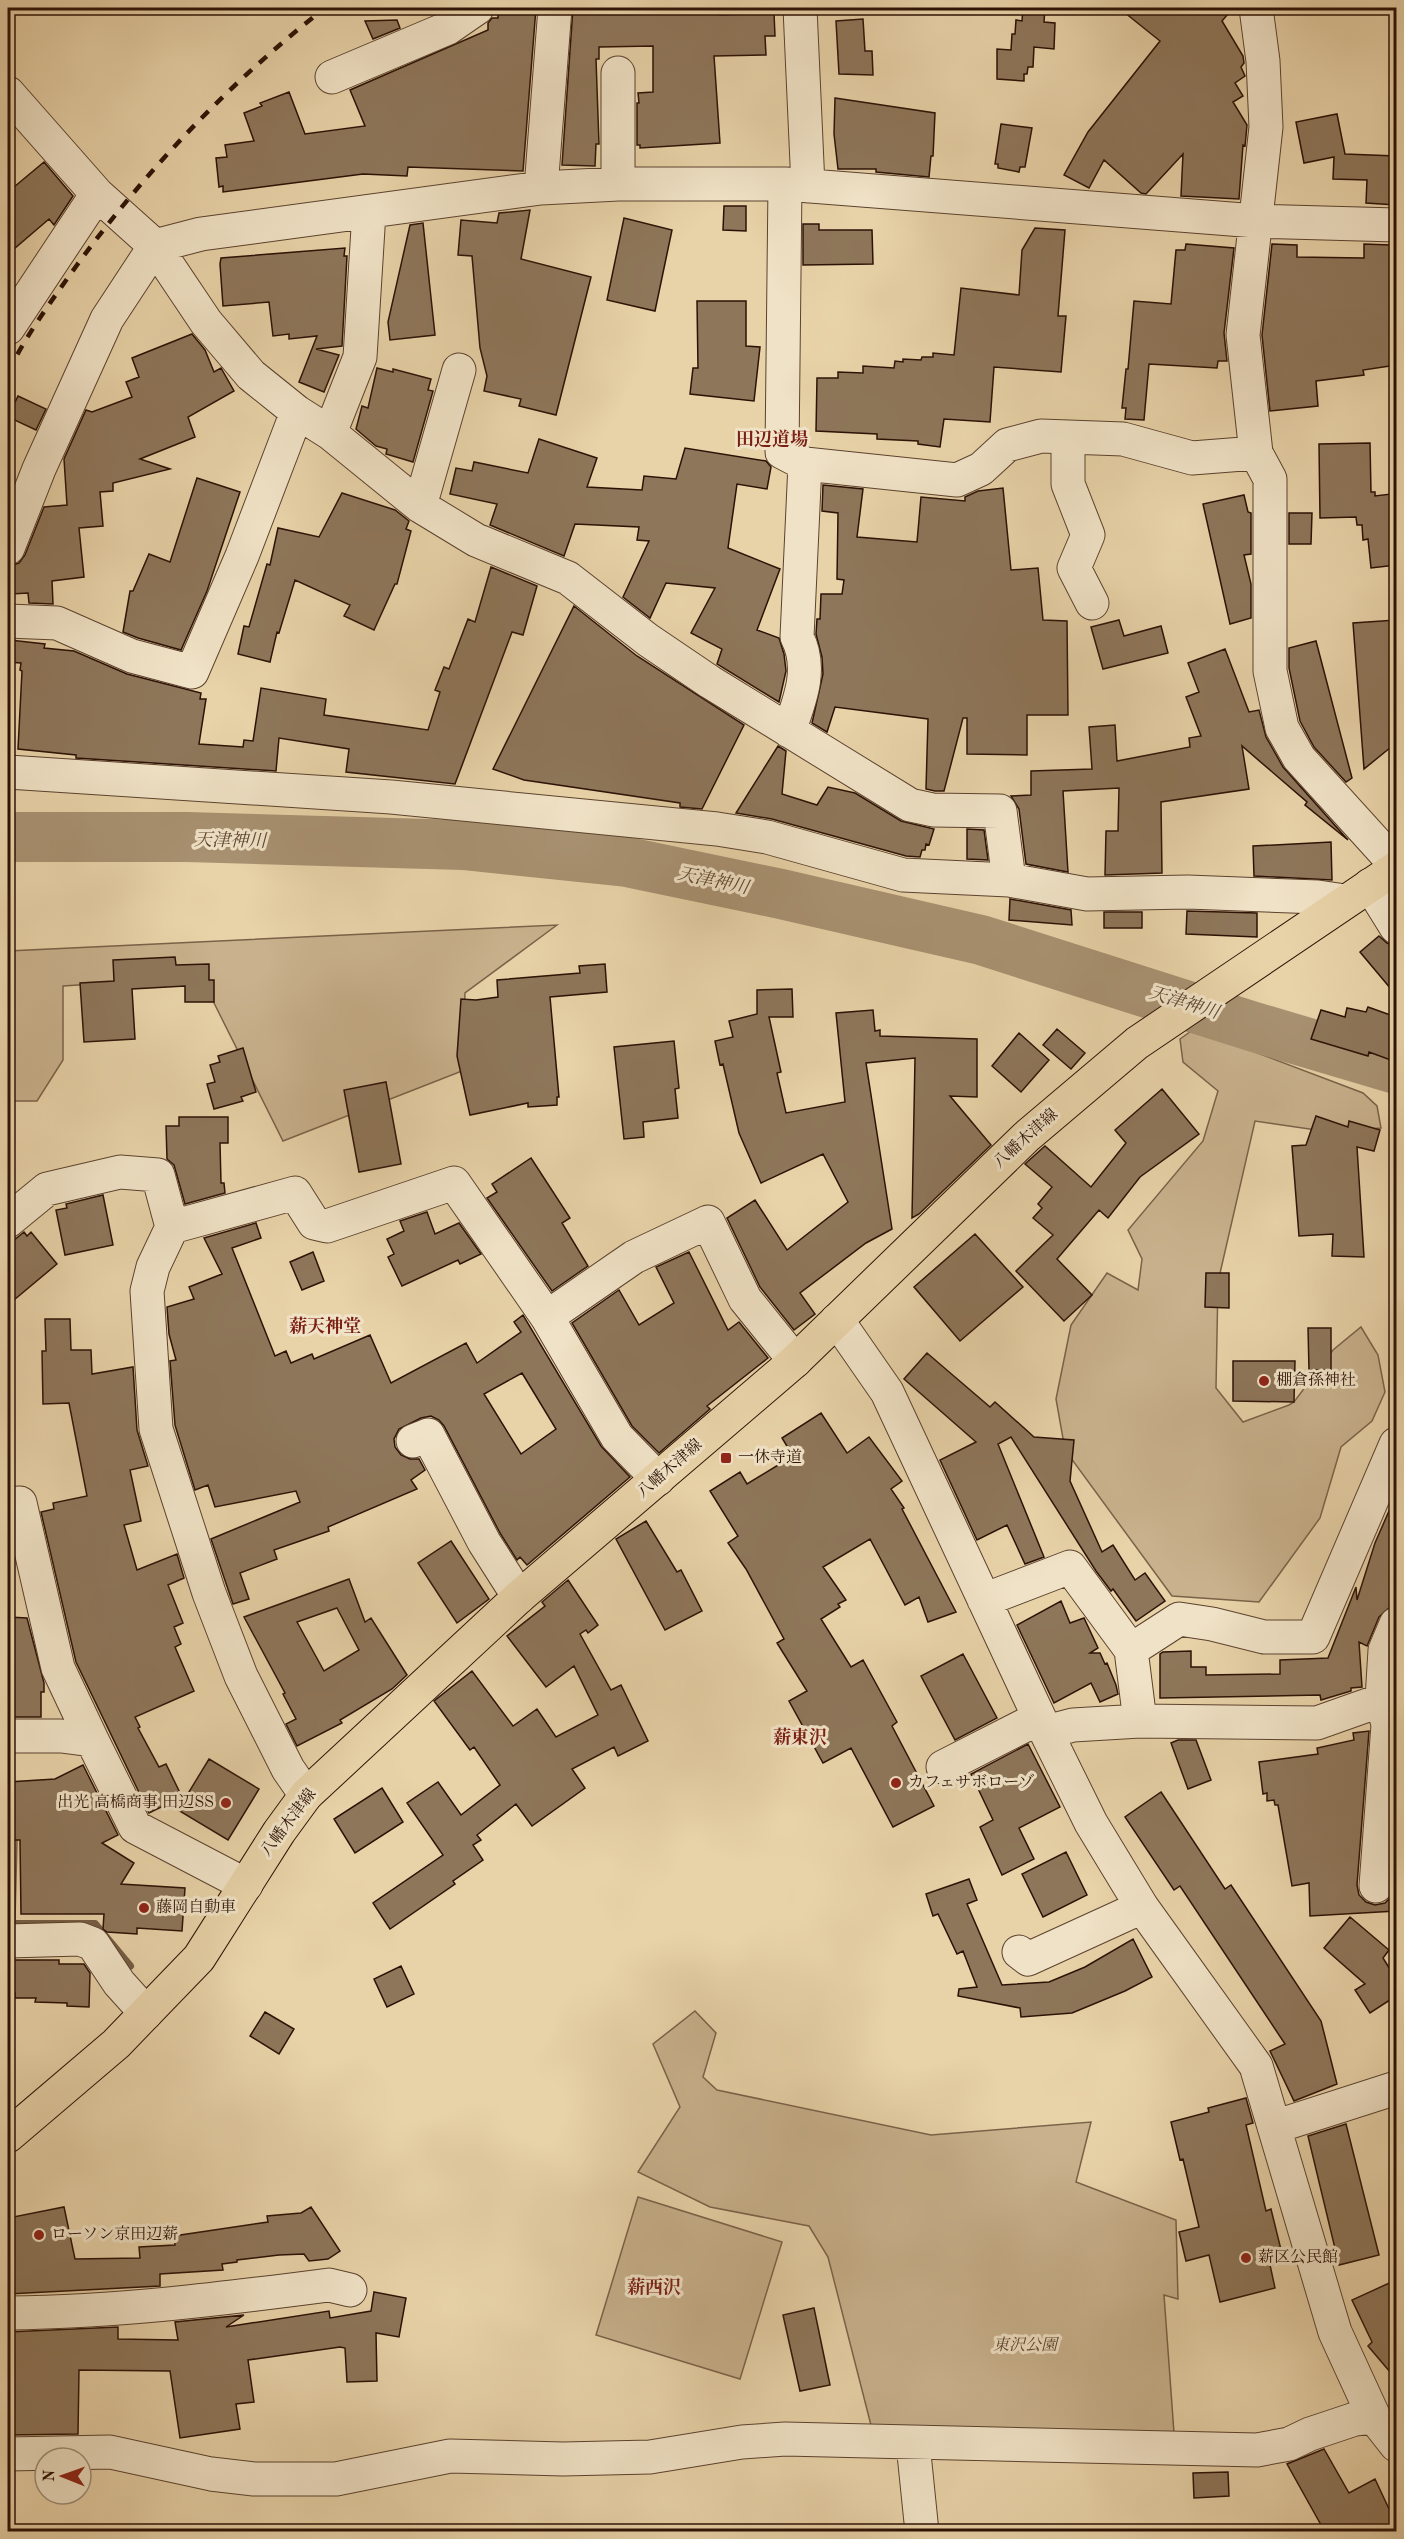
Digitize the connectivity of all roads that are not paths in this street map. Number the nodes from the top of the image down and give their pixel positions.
1 (477, 8) edge
2 (555, 8) edge
3 (800, 8) edge
4 (1256, 8) edge
5 (618, 73) dead end
6 (332, 77) dead end
7 (8, 93) edge
8 (618, 184) junction
9 (797, 185) junction
10 (541, 188) junction
11 (97, 194) junction
12 (369, 212) junction
13 (1256, 221) junction
14 (1396, 225) edge
15 (155, 246) junction
16 (8, 328) edge
17 (459, 370) dead end
18 (297, 412) junction
19 (330, 433) junction
20 (1068, 437) junction
21 (1256, 453) junction
22 (805, 464) junction
23 (420, 506) junction
24 (8, 548) edge
25 (1092, 603) dead end
26 (8, 621) edge
27 (789, 731) junction
28 (8, 772) edge
29 (1009, 880) junction
30 (1377, 880) edge
31 (1396, 927) edge
32 (8, 1221) edge
33 (172, 1227) junction
34 (547, 1317) junction
35 (837, 1320) junction
36 (795, 1361) junction
37 (412, 1441) dead end
38 (1396, 1444) edge
39 (658, 1479) junction
40 (8, 1504) edge
41 (519, 1597) junction
42 (984, 1600) junction
43 (1396, 1624) edge
44 (1131, 1650) junction
45 (1389, 1697) edge
46 (1140, 1721) junction
47 (1042, 1725) junction
48 (8, 1736) edge
49 (92, 1740) junction
50 (943, 1767) dead end
51 (306, 1795) junction
52 (246, 1885) junction
53 (1376, 1886) dead end
54 (1142, 1907) junction
55 (8, 1941) edge
56 (1019, 1952) dead end
57 (146, 2013) junction
58 (1396, 2088) edge
59 (1274, 2127) junction
60 (8, 2136) edge
61 (350, 2290) dead end
62 (8, 2313) edge
63 (1374, 2417) junction
64 (913, 2444) junction
65 (1396, 2445) edge
66 (8, 2454) edge
67 (922, 2532) edge

1 - 6 street
2 - 10 street
3 - 9 street
4 - 13 street
5 - 8 street
7 - 11 street
8 - 9 street
8 - 10 street
9 - 13 street
9 - 22 street
10 - 12 street
11 - 15 street
11 - 16 street
12 - 15 street
12 - 19 street
13 - 14 street
13 - 21 street
15 - 18 street
15 - 24 street
17 - 23 street
18 - 19 street
18 - 26 street
19 - 23 street
20 - 21 street
20 - 22 street
20 - 25 street
21 - 30 street
22 - 27 street
23 - 27 street
27 - 29 street
28 - 29 street
29 - 30 street
30 - 31 street
30 - 35 main road, 八幡木津線
32 - 33 street
33 - 34 street
33 - 51 street
34 - 36 street
34 - 39 street
35 - 36 main road, 八幡木津線
35 - 42 street
36 - 39 main road, 八幡木津線
37 - 41 street
38 - 44 street
39 - 41 main road, 八幡木津線
40 - 49 street
41 - 51 main road, 八幡木津線
42 - 44 street
42 - 47 street
43 - 45 street
44 - 46 street
45 - 46 street
45 - 53 street
46 - 47 street
47 - 50 street
47 - 54 street
48 - 49 street
49 - 52 street
51 - 52 main road, 八幡木津線
52 - 57 main road, 八幡木津線
54 - 56 street
54 - 59 street
55 - 57 street
57 - 60 main road, 八幡木津線
58 - 59 street
59 - 63 street
61 - 62 street
63 - 64 street
63 - 65 street
64 - 66 street
64 - 67 street

